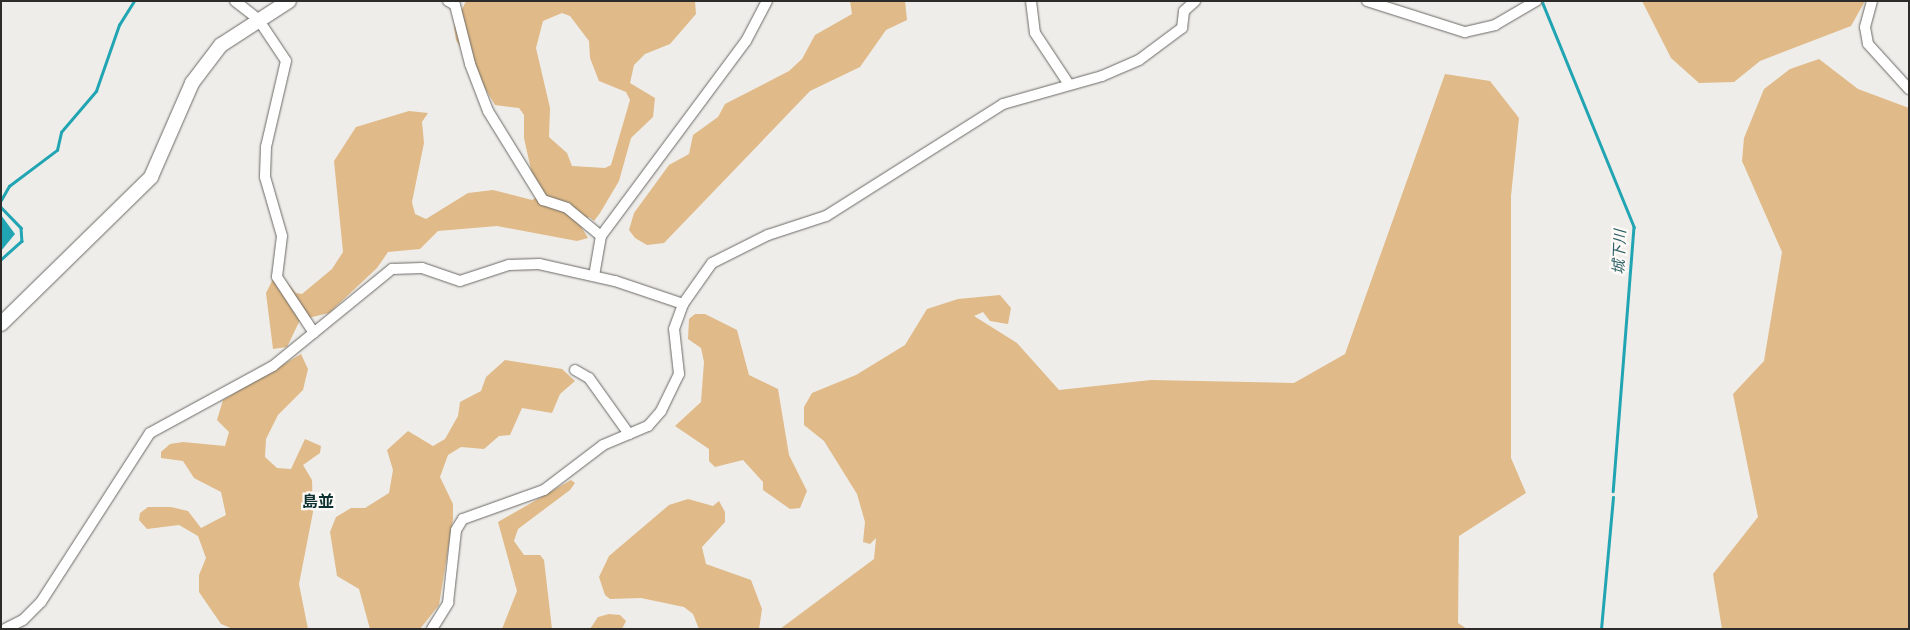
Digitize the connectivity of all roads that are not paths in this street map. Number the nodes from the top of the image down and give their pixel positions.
1 (235, 1) edge
2 (289, 1) edge
3 (448, 1) edge
4 (767, 1) edge
5 (1031, 1) edge
6 (1195, 1) edge
7 (1536, 1) edge
8 (1872, 1) edge
9 (1373, 2) edge
10 (258, 19) junction
11 (1068, 84) junction
12 (1909, 89) edge
13 (601, 236) junction
14 (594, 276) junction
15 (683, 304) junction
16 (1, 324) edge
17 (314, 333) junction
18 (575, 370) dead end
19 (629, 434) junction
20 (5, 629) edge
21 (432, 629) edge

1 - 10 street
2 - 10 street
3 - 13 street
4 - 13 street
5 - 11 street
6 - 11 street
7 - 9 street
8 - 12 street
10 - 16 street
10 - 17 street
11 - 15 street
13 - 14 street
14 - 15 street
14 - 17 street
15 - 19 street
17 - 20 street
18 - 19 street
19 - 21 street

